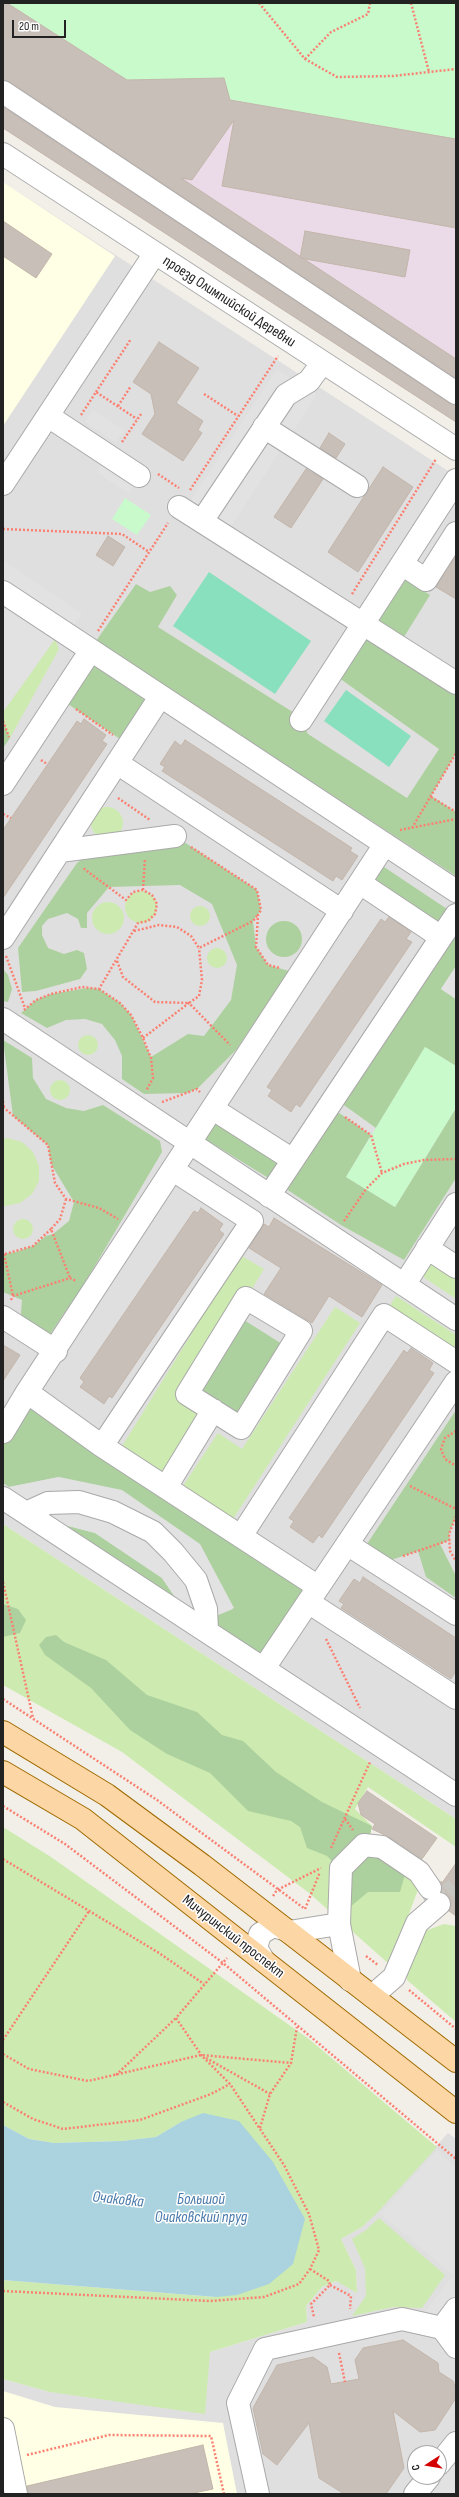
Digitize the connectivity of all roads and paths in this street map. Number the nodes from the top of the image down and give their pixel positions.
1 (259, 3) edge
2 (370, 3) edge
3 (411, 3) edge
4 (305, 59) junction
5 (456, 69) edge
6 (429, 72) junction
7 (3, 92) edge
8 (3, 154) edge
9 (155, 253) junction
10 (131, 339) dead end
11 (288, 340) junction
12 (316, 370) dead end
13 (131, 386) dead end
14 (96, 392) junction
15 (456, 393) edge
16 (204, 394) dead end
17 (118, 406) junction
18 (48, 416) junction
19 (238, 416) junction
20 (138, 419) dead end
21 (264, 427) junction
22 (70, 431) junction
23 (447, 453) edge
24 (139, 476) dead end
25 (456, 480) edge
26 (3, 484) edge
27 (357, 486) dead end
28 (179, 507) junction
29 (447, 514) edge
30 (202, 521) junction
31 (3, 529) edge
32 (456, 533) edge
33 (149, 552) junction
34 (402, 564) junction
35 (3, 592) edge
36 (342, 609) junction
37 (364, 623) junction
38 (89, 649) junction
39 (456, 683) edge
40 (160, 697) junction
41 (59, 698) junction
42 (302, 720) dead end
43 (456, 753) edge
44 (123, 754) junction
45 (3, 784) edge
46 (101, 787) junction
47 (431, 797) junction
48 (456, 812) edge
49 (3, 814) edge
50 (11, 818) dead end
51 (456, 820) edge
52 (412, 828) junction
53 (175, 836) junction
54 (379, 840) junction
55 (60, 851) junction
56 (360, 883) junction
57 (456, 891) edge
58 (342, 911) junction
59 (258, 915) junction
60 (456, 915) edge
61 (134, 931) junction
62 (441, 937) junction
63 (3, 938) edge
64 (3, 948) edge
65 (199, 948) junction
66 (116, 960) junction
67 (307, 965) junction
68 (99, 989) junction
69 (188, 1004) junction
70 (25, 1008) junction
71 (8, 1023) edge
72 (143, 1038) junction
73 (245, 1060) junction
74 (149, 1097) dead end
75 (3, 1101) edge
76 (157, 1104) dead end
77 (215, 1106) junction
78 (329, 1106) junction
79 (4, 1107) edge
80 (190, 1144) junction
81 (292, 1160) junction
82 (456, 1160) edge
83 (173, 1170) junction
84 (382, 1173) junction
85 (269, 1196) junction
86 (66, 1199) junction
87 (456, 1204) edge
88 (135, 1228) junction
89 (51, 1229) junction
90 (332, 1238) junction
91 (427, 1248) junction
92 (4, 1254) edge
93 (456, 1267) edge
94 (70, 1278) junction
95 (404, 1285) junction
96 (94, 1292) junction
97 (13, 1296) junction
98 (5, 1312) edge
99 (456, 1319) edge
100 (56, 1351) junction
101 (456, 1362) edge
102 (456, 1382) edge
103 (16, 1401) edge
104 (213, 1410) junction
105 (456, 1431) edge
106 (3, 1432) edge
107 (102, 1446) junction
108 (456, 1466) edge
109 (392, 1477) junction
110 (165, 1485) junction
111 (3, 1498) edge
112 (456, 1510) edge
113 (26, 1513) junction
114 (456, 1516) edge
115 (241, 1536) junction
116 (450, 1540) junction
117 (347, 1544) junction
118 (456, 1561) edge
119 (379, 1564) junction
120 (3, 1582) edge
121 (312, 1594) junction
122 (456, 1614) edge
123 (207, 1631) junction
124 (325, 1637) dead end
125 (264, 1668) junction
126 (456, 1698) edge
127 (3, 1699) edge
128 (364, 1715) dead end
129 (33, 1718) junction
130 (3, 1732) edge
131 (378, 1744) junction
132 (3, 1772) edge
133 (359, 1789) dead end
134 (456, 1795) edge
135 (3, 1806) edge
136 (3, 1859) edge
137 (322, 1868) dead end
138 (89, 1911) junction
139 (339, 1924) junction
140 (288, 1931) junction
141 (264, 1960) junction
142 (223, 1963) junction
143 (350, 1980) junction
144 (204, 1984) junction
145 (372, 1996) junction
146 (176, 2018) junction
147 (297, 2026) junction
148 (3, 2040) edge
149 (3, 2054) edge
150 (201, 2055) junction
151 (456, 2061) edge
152 (291, 2063) junction
153 (116, 2075) junction
154 (230, 2084) junction
155 (270, 2094) junction
156 (3, 2102) edge
157 (456, 2112) edge
158 (260, 2128) junction
159 (456, 2159) edge
160 (310, 2270) junction
161 (330, 2285) junction
162 (3, 2291) edge
163 (456, 2309) edge
164 (344, 2310) dead end
165 (318, 2316) dead end
166 (442, 2328) junction
167 (456, 2347) edge
168 (3, 2429) edge
169 (456, 2443) edge
170 (447, 2454) edge
171 (9, 2459) junction
172 (422, 2485) edge
173 (16, 2494) edge
174 (224, 2494) edge
175 (258, 2494) edge
176 (415, 2494) edge

1 - 4 path
2 - 4 path
3 - 6 path
4 - 6 path
5 - 6 path
7 - 15 street
8 - 9 street, проезд Олимпийской Деревни
9 - 11 street, проезд Олимпийской Деревни
9 - 18 street
10 - 14 path
11 - 19 path
11 - 23 street, проезд Олимпийской Деревни
12 - 21 street
13 - 17 path
14 - 17 path
14 - 22 path
16 - 19 path
17 - 20 path
18 - 22 street
18 - 26 street
19 - 28 path
21 - 27 street
21 - 30 street
22 - 24 street
23 - 36 path
25 - 29 street
28 - 30 street
28 - 33 path
29 - 34 street
30 - 36 street
31 - 33 path
32 - 34 street
33 - 38 path
34 - 37 street
35 - 38 street
36 - 37 street
37 - 39 street
37 - 42 street
38 - 40 street
38 - 41 street
40 - 44 street
40 - 54 street
41 - 44 path
41 - 45 street
43 - 47 path
44 - 46 street
44 - 58 street
46 - 53 path
46 - 55 street
47 - 48 path
47 - 52 path
49 - 50 path
51 - 52 path
52 - 54 path
53 - 55 street
53 - 59 path
54 - 56 street
54 - 57 street
55 - 61 path
55 - 63 street
56 - 58 street
56 - 62 street
58 - 67 street
59 - 65 path
59 - 67 path
60 - 62 street
61 - 65 path
61 - 66 path
62 - 78 street
64 - 70 path
65 - 69 path
66 - 68 path
66 - 69 path
67 - 73 street
68 - 70 path
68 - 72 path
69 - 72 path
69 - 73 path
70 - 71 path
71 - 80 street
72 - 74 path
73 - 77 street
75 - 79 path
76 - 77 path
77 - 80 street
77 - 81 street
78 - 81 street
78 - 84 path
79 - 86 path
80 - 83 street
80 - 85 street
81 - 85 street
82 - 84 path
83 - 88 street
83 - 107 street
84 - 90 path
85 - 90 street
86 - 88 path
86 - 89 path
87 - 91 street
88 - 96 street
89 - 92 path
89 - 94 path
90 - 95 street
91 - 93 street
91 - 95 street
92 - 97 path
94 - 96 path
94 - 97 path
95 - 99 street
96 - 100 street
97 - 98 path
98 - 100 street
100 - 103 street
101 - 115 street
102 - 109 street
103 - 106 street
103 - 107 street
104 - 104 street
104 - 110 street
105 - 108 path
107 - 110 street
109 - 112 path
109 - 117 street
110 - 115 street
111 - 113 street
113 - 123 street
113 - 123 street
114 - 116 path
115 - 121 street
116 - 118 path
116 - 119 path
117 - 119 street
117 - 121 street
119 - 122 street
120 - 129 path
121 - 125 street
121 - 126 street
123 - 125 street
124 - 128 path
125 - 131 street
127 - 129 path
129 - 137 path
130 - 140 main road
131 - 133 path
131 - 134 street
132 - 141 main road, Мичуринский проспект
135 - 142 path
136 - 138 path
138 - 144 path
138 - 148 path
139 - 140 street
139 - 143 street
139 - 145 street
140 - 141 street
140 - 143 main road
141 - 157 main road, Мичуринский проспект
142 - 144 path
142 - 147 path
143 - 145 main road
144 - 146 path
145 - 151 main road
146 - 150 path
146 - 153 path
147 - 152 path
147 - 159 path
149 - 153 path
150 - 152 path
150 - 153 path
150 - 154 path
150 - 155 path
152 - 155 path
154 - 156 path
154 - 158 path
155 - 158 path
158 - 160 path
160 - 161 path
160 - 162 path
161 - 164 path
161 - 165 path
163 - 166 street
166 - 167 street
166 - 175 street
168 - 171 street
169 - 170 street
171 - 173 street
171 - 174 path
172 - 176 street

